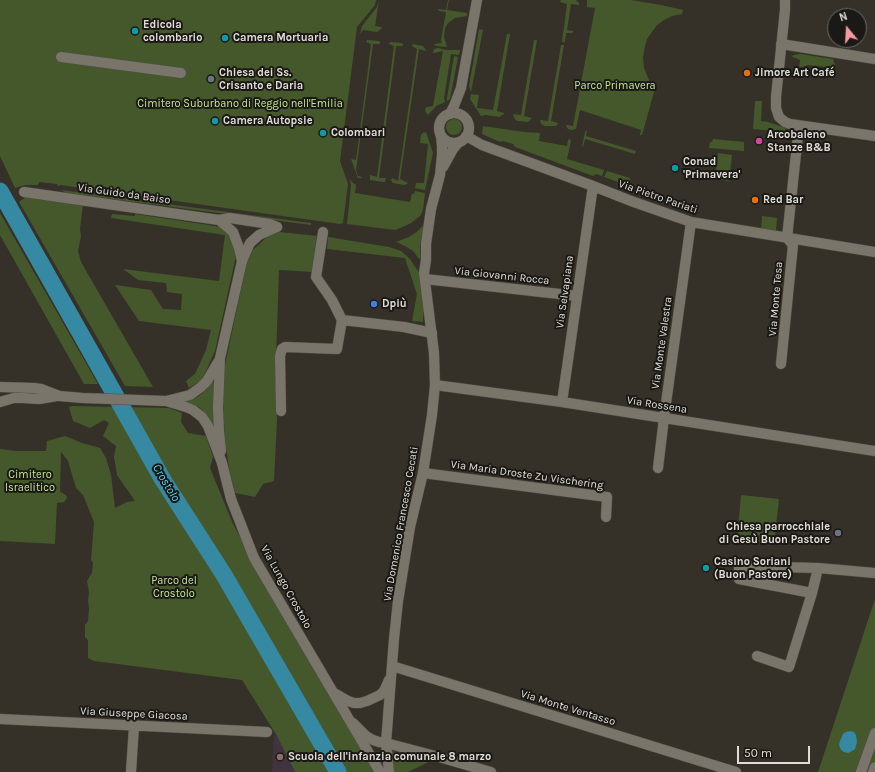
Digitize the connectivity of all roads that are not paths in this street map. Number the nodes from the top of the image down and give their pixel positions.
1 (477, 0) edge
2 (785, 0) edge
3 (782, 44) junction
4 (61, 57) dead end
5 (875, 58) edge
6 (181, 73) dead end
7 (461, 88) junction
8 (450, 114) junction
9 (464, 117) junction
10 (799, 126) junction
11 (441, 136) junction
12 (875, 136) edge
13 (463, 139) junction
14 (440, 175) junction
15 (593, 186) junction
16 (24, 192) dead end
17 (219, 220) junction
18 (691, 222) junction
19 (277, 227) joint
20 (323, 232) dead end
21 (787, 238) junction
22 (875, 252) edge
23 (242, 261) junction
24 (425, 279) junction
25 (577, 296) junction
26 (342, 320) junction
27 (432, 334) junction
28 (220, 358) junction
29 (781, 364) dead end
30 (435, 385) junction
31 (0, 387) edge
32 (59, 396) junction
33 (166, 401) junction
34 (0, 402) edge
35 (562, 402) junction
36 (281, 411) dead end
37 (664, 418) junction
38 (875, 451) edge
39 (222, 463) junction
40 (658, 468) dead end
41 (423, 473) junction
42 (606, 517) dead end
43 (818, 568) junction
44 (875, 573) edge
45 (812, 593) junction
46 (758, 656) dead end
47 (392, 671) junction
48 (334, 693) junction
49 (0, 719) edge
50 (351, 722) junction
51 (134, 726) junction
52 (267, 732) dead end
53 (875, 733) edge
54 (386, 743) junction
55 (439, 757) junction
56 (875, 767) edge
57 (131, 772) edge
58 (380, 772) edge
59 (389, 772) edge
60 (458, 772) edge
61 (491, 772) edge
62 (736, 772) edge
63 (860, 772) edge
64 (873, 772) edge

1 - 7 street
2 - 3 street
3 - 5 street
3 - 10 street
4 - 6 street
7 - 8 street
7 - 9 street
8 - 9 street
8 - 11 street
9 - 13 street
10 - 12 street
10 - 21 street
11 - 13 street
11 - 14 street
13 - 14 street
13 - 15 street, Via Pietro Pariati
14 - 24 street, Via Domenico Francesco Cecati
15 - 18 street, Via Pietro Pariati
15 - 25 street, Via Selvapiana
16 - 17 street, Via Guido da Baiso
17 - 19 street, Via Guido da Baiso
17 - 23 street
18 - 21 street, Via Pietro Pariati
18 - 37 street, Via Monte Valestra
19 - 23 street, Via Lungo Crostolo
20 - 26 street
21 - 22 street, Via Pietro Pariati
21 - 29 street, Via Monte Tesa
23 - 28 street, Via Lungo Crostolo
24 - 25 street, Via Giovanni Rocca
24 - 27 street, Via Domenico Francesco Cecati
25 - 35 street, Via Selvapiana
26 - 27 street
26 - 36 street
27 - 30 street, Via Domenico Francesco Cecati
28 - 33 street, Via Lungo Crostolo
28 - 39 street, Via Lungo Crostolo
30 - 35 street, Via Rossena
30 - 41 street, Via Domenico Francesco Cecati
31 - 32 street
32 - 33 street, Via Lungo Crostolo
32 - 34 street
33 - 39 street, Via Lungo Crostolo
35 - 37 street, Via Rossena
37 - 38 street, Via Rossena
37 - 40 street, Via Monte Valestra
39 - 48 street, Via Lungo Crostolo
41 - 42 street, Via Maria Droste Zu Vischering
41 - 47 street, Via Domenico Francesco Cecati
43 - 44 street
43 - 45 street
43 - 45 street
45 - 46 street
47 - 48 street
47 - 54 street, Via Domenico Francesco Cecati
47 - 62 street, Via Monte Ventasso
48 - 50 street, Via Lungo Crostolo
49 - 51 street, Via Giuseppe Giacosa
50 - 54 street, Via Lungo Crostolo
50 - 58 street, Via Lungo Crostolo
51 - 52 street, Via Giuseppe Giacosa
51 - 57 street
53 - 63 street
54 - 55 street, Via Lungo Crostolo
54 - 59 street
55 - 60 street
55 - 61 street, Via Lungo Crostolo
56 - 64 street

